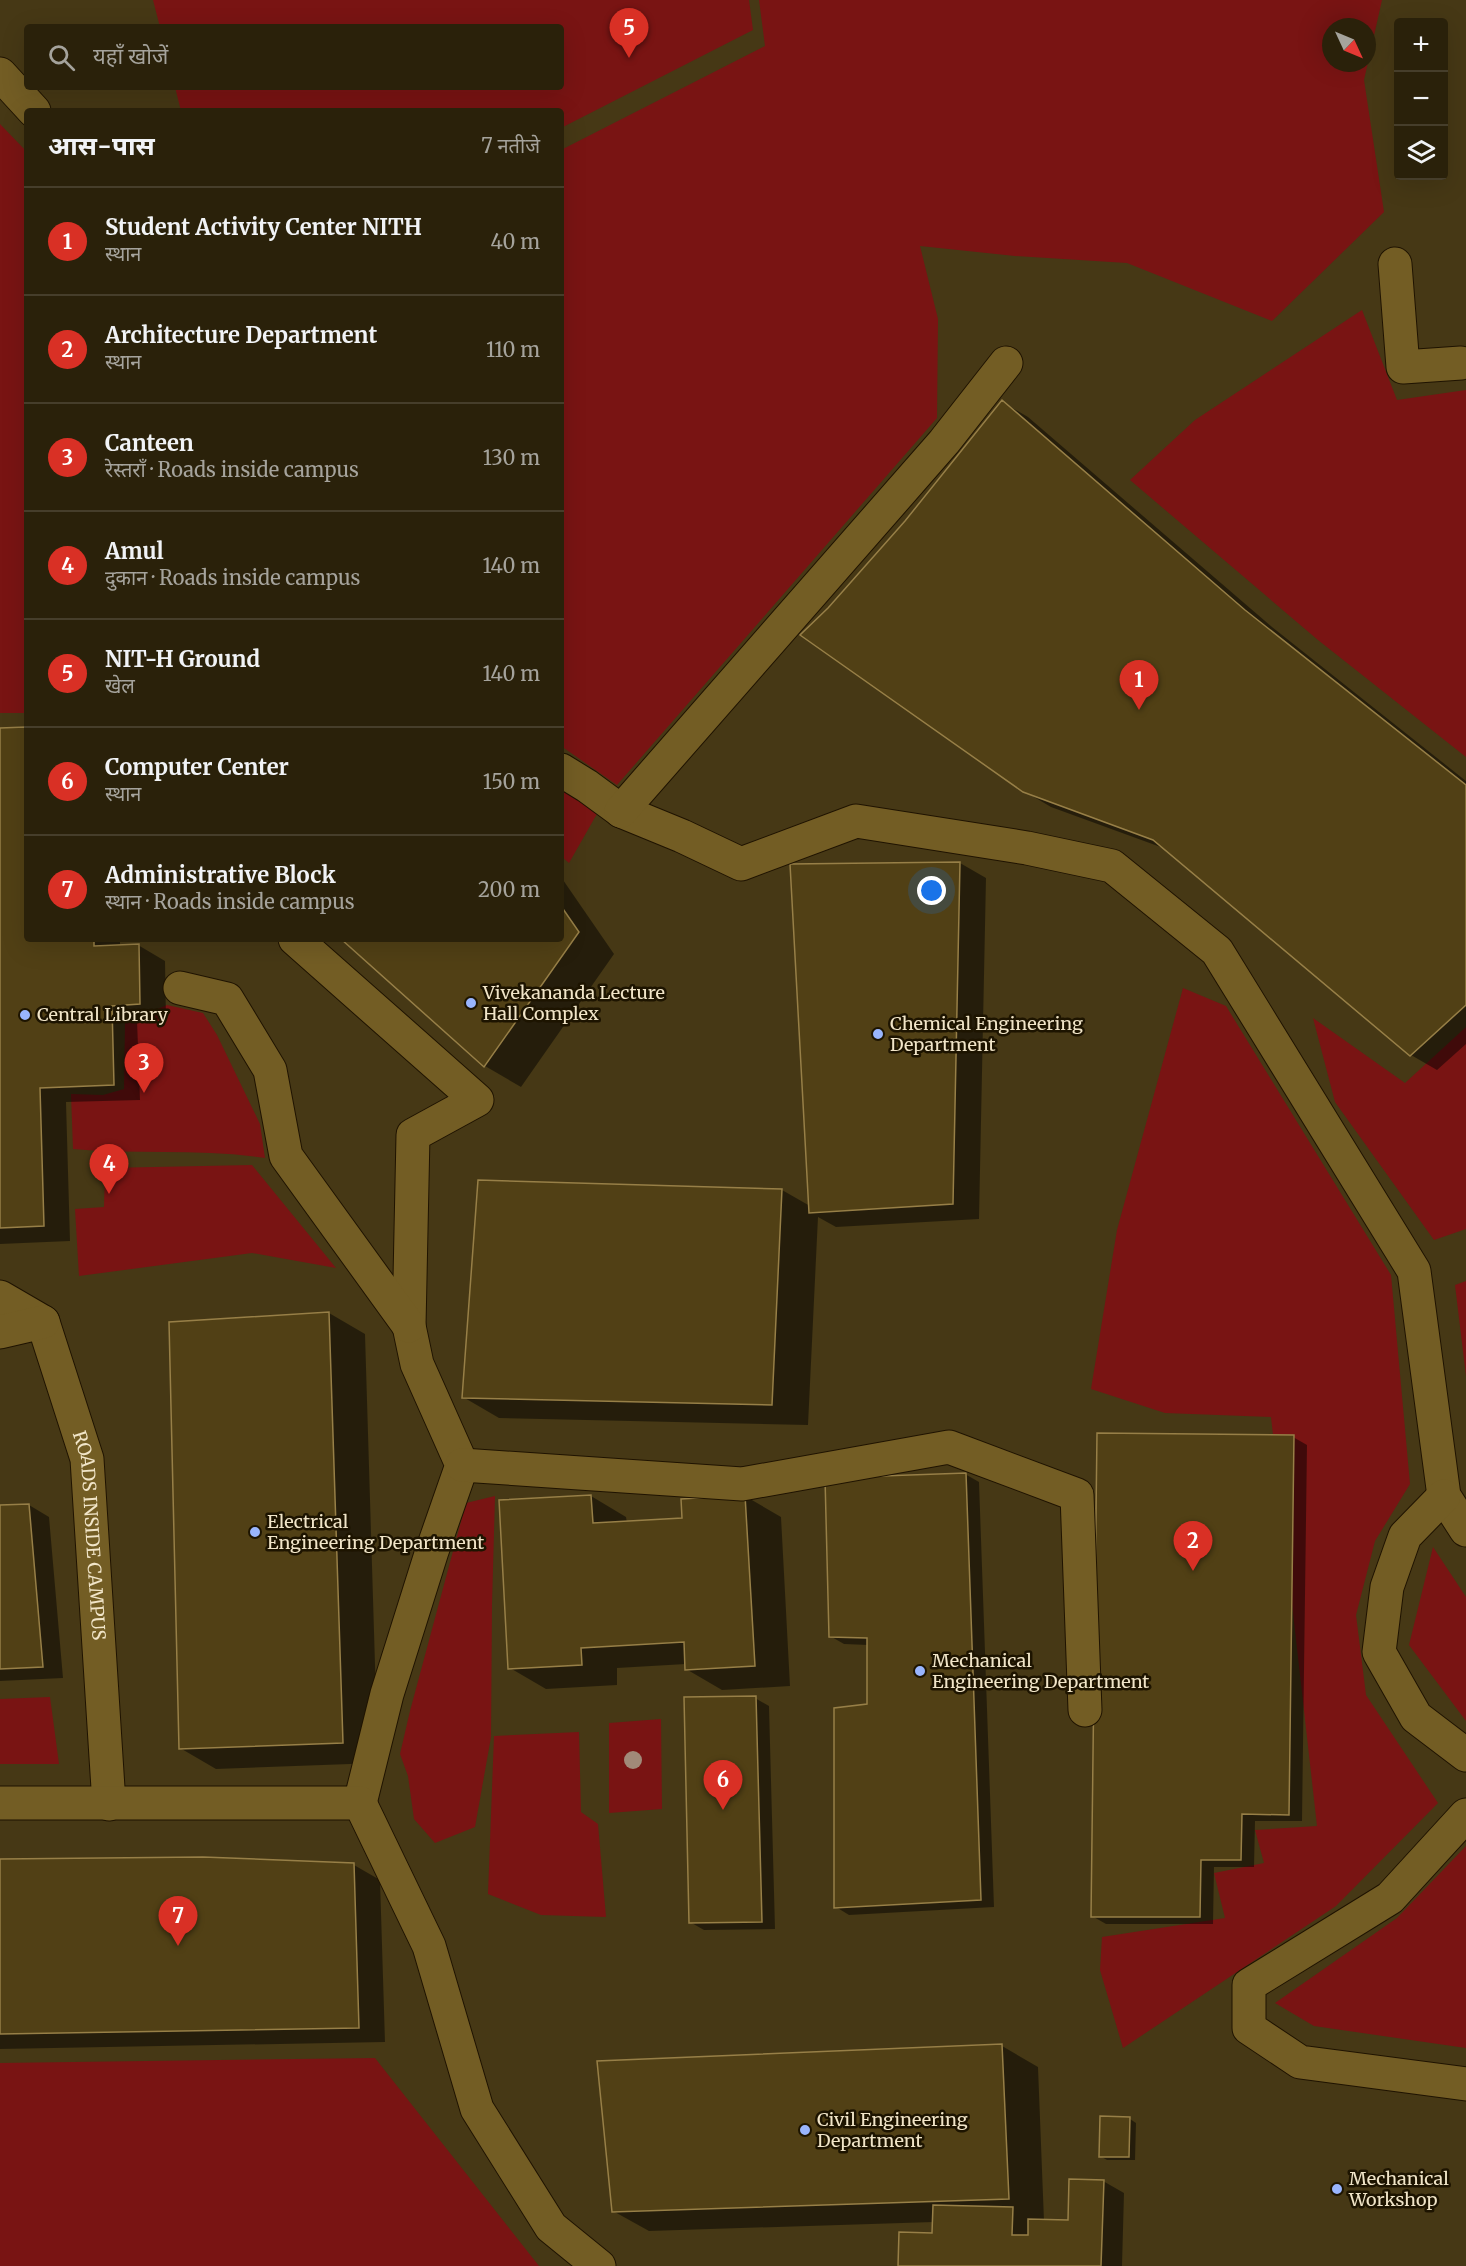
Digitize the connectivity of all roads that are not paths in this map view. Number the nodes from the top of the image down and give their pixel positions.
1 (0, 74) edge
2 (31, 108) edge
3 (1395, 264) dead end
4 (1006, 363) dead end
5 (1461, 363) dead end
6 (564, 772) edge
7 (621, 811) junction
8 (298, 942) edge
9 (180, 988) dead end
10 (0, 1298) edge
11 (43, 1322) junction
12 (409, 1326) junction
13 (0, 1332) edge
14 (462, 1465) junction
15 (1444, 1496) junction
16 (1466, 1530) edge
17 (1085, 1710) dead end
18 (1466, 1755) edge
19 (0, 1803) edge
20 (360, 1803) junction
21 (109, 1804) junction
22 (1466, 1815) edge
23 (1466, 2084) edge
24 (598, 2266) edge

1 - 2 street
3 - 5 street
4 - 7 street
6 - 7 street
7 - 15 street
8 - 12 street
9 - 12 street
10 - 11 street
11 - 13 street
11 - 21 street, ROADS INSIDE CAMPUS
12 - 14 street
14 - 17 street
14 - 20 street
15 - 16 street
15 - 18 street
19 - 21 street
20 - 21 street
20 - 24 street
22 - 23 street

